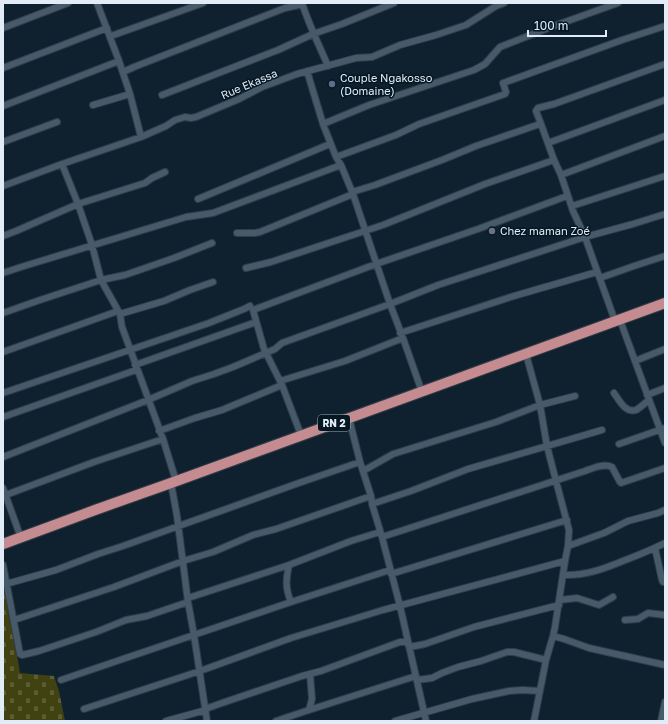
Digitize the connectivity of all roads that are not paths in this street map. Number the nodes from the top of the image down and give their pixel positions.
1 (68, 3) edge
2 (97, 3) edge
3 (203, 3) edge
4 (301, 3) edge
5 (394, 3) edge
6 (504, 3) edge
7 (618, 3) edge
8 (665, 26) edge
9 (3, 28) edge
10 (107, 28) junction
11 (314, 34) junction
12 (110, 36) junction
13 (119, 61) junction
14 (665, 64) edge
15 (328, 66) junction
16 (3, 68) edge
17 (308, 71) junction
18 (123, 72) junction
19 (130, 94) junction
20 (162, 95) dead end
21 (665, 100) edge
22 (93, 105) dead end
23 (3, 106) edge
24 (57, 122) dead end
25 (323, 124) junction
26 (541, 124) junction
27 (665, 136) edge
28 (141, 137) junction
29 (3, 142) edge
30 (330, 144) junction
31 (548, 144) junction
32 (336, 157) junction
33 (554, 160) junction
34 (62, 164) junction
35 (341, 165) junction
36 (165, 172) dead end
37 (561, 175) junction
38 (665, 176) edge
39 (3, 186) edge
40 (352, 193) junction
41 (568, 196) junction
42 (198, 199) dead end
43 (78, 204) junction
44 (572, 206) junction
45 (665, 214) edge
46 (366, 231) junction
47 (237, 233) dead end
48 (3, 236) edge
49 (585, 237) junction
50 (212, 242) dead end
51 (92, 245) junction
52 (665, 256) edge
53 (376, 264) junction
54 (246, 268) dead end
55 (3, 273) edge
56 (598, 275) junction
57 (101, 280) junction
58 (214, 282) dead end
59 (665, 303) edge
60 (390, 304) junction
61 (250, 306) dead end
62 (3, 313) edge
63 (119, 313) junction
64 (618, 321) junction
65 (256, 322) junction
66 (402, 335) junction
67 (665, 349) edge
68 (130, 350) junction
69 (3, 352) edge
70 (267, 352) junction
71 (526, 354) junction
72 (635, 361) junction
73 (136, 367) junction
74 (281, 383) junction
75 (665, 388) edge
76 (422, 392) junction
77 (3, 393) edge
78 (614, 393) dead end
79 (575, 396) dead end
80 (648, 398) junction
81 (148, 400) junction
82 (540, 405) junction
83 (3, 417) edge
84 (349, 418) junction
85 (663, 429) edge
86 (602, 430) dead end
87 (160, 431) junction
88 (301, 435) junction
89 (162, 439) junction
90 (665, 443) edge
91 (619, 444) dead end
92 (547, 446) junction
93 (3, 457) edge
94 (360, 462) junction
95 (665, 468) edge
96 (363, 471) junction
97 (556, 481) junction
98 (174, 482) junction
99 (3, 488) edge
100 (4, 496) edge
101 (371, 496) junction
102 (372, 504) junction
103 (665, 510) edge
104 (566, 520) junction
105 (178, 526) junction
106 (381, 534) junction
107 (20, 538) junction
108 (665, 543) edge
109 (3, 544) edge
110 (568, 546) junction
111 (655, 548) junction
112 (183, 561) junction
113 (565, 561) junction
114 (3, 565) edge
115 (289, 565) junction
116 (391, 572) junction
117 (563, 574) junction
118 (665, 582) edge
119 (6, 584) junction
120 (613, 597) dead end
121 (188, 600) junction
122 (291, 602) junction
123 (559, 602) junction
124 (400, 606) junction
125 (665, 615) edge
126 (14, 620) junction
127 (625, 620) dead end
128 (194, 635) junction
129 (553, 636) junction
130 (408, 644) junction
131 (546, 660) junction
132 (665, 665) edge
133 (200, 671) junction
134 (310, 674) junction
135 (417, 678) junction
136 (61, 680) dead end
137 (540, 691) junction
138 (665, 703) edge
139 (84, 710) dead end
140 (206, 710) junction
141 (309, 710) junction
142 (424, 713) junction
143 (166, 721) edge
144 (207, 721) edge
145 (276, 721) edge
146 (395, 721) edge
147 (426, 721) edge
148 (534, 721) edge
149 (661, 721) edge

1 - 9 street
2 - 10 street
3 - 12 street
4 - 11 street
4 - 18 street
5 - 11 street
6 - 15 street, Rue Ekassa
7 - 25 street
8 - 32 street
10 - 12 street
10 - 16 street
11 - 15 street
11 - 20 street
12 - 13 street
13 - 18 street
13 - 23 street
14 - 26 street
15 - 17 street, Rue Ekassa
17 - 25 street
17 - 28 street, Rue Ekassa
18 - 19 street
19 - 22 street
19 - 28 street
21 - 31 street
24 - 29 street
25 - 30 street
26 - 31 street
26 - 40 street
27 - 37 street
28 - 34 street, Rue Ekassa
30 - 32 street
30 - 42 street
31 - 33 street
32 - 35 street
33 - 37 street
33 - 46 street
34 - 39 street, Rue Ekassa
34 - 43 street
35 - 40 street
35 - 51 street
36 - 43 street
37 - 41 street
38 - 44 street
40 - 46 street
40 - 47 street
41 - 44 street
41 - 53 street
43 - 48 street
43 - 51 street
44 - 49 street
45 - 49 street
46 - 53 street
46 - 54 street
49 - 56 street
49 - 60 street
50 - 57 street
51 - 55 street
51 - 57 street
52 - 56 street
53 - 60 street
53 - 65 street
56 - 64 street
56 - 66 street
57 - 62 street
57 - 63 street
58 - 63 street
59 - 64 highway, RN 2
60 - 66 street
60 - 70 street
61 - 68 street
63 - 68 street
63 - 69 street
64 - 71 highway, RN 2
64 - 72 street
65 - 70 street
65 - 73 street
66 - 74 street
66 - 76 street
67 - 72 street
68 - 73 street
68 - 77 street
70 - 74 street
70 - 81 street
71 - 76 highway, RN 2
71 - 82 street
72 - 80 street
73 - 81 street
73 - 83 street
74 - 87 street
74 - 88 street
75 - 80 street
76 - 84 highway, RN 2
78 - 80 street
79 - 82 street
80 - 85 street
81 - 87 street
81 - 93 street
82 - 92 street
82 - 96 street
84 - 88 highway, RN 2
84 - 94 street
85 - 90 street
85 - 91 street
86 - 92 street
87 - 89 street
88 - 98 highway, RN 2
89 - 98 street
89 - 100 street
92 - 97 street
92 - 102 street
94 - 96 street
94 - 105 street
95 - 97 street
96 - 101 street
97 - 104 street
97 - 106 street
98 - 105 street
98 - 107 highway, RN 2
99 - 100 street
100 - 107 street
101 - 102 street
101 - 112 street
102 - 106 street
103 - 110 street
104 - 110 street
104 - 116 street
105 - 112 street
105 - 119 street
106 - 115 street
106 - 116 street
107 - 109 highway, RN 2
108 - 111 street
110 - 113 street
111 - 117 street
111 - 118 street
112 - 121 street
112 - 126 street
113 - 117 street
113 - 124 street
114 - 119 street
115 - 121 street
115 - 122 street
116 - 122 street
116 - 124 street
117 - 123 street
119 - 126 street
120 - 123 street
121 - 126 street
121 - 128 street
122 - 128 street
123 - 129 street
123 - 130 street
124 - 130 street
124 - 133 street
125 - 127 street
128 - 133 street
128 - 136 street
129 - 131 street
129 - 132 street
130 - 134 street
130 - 135 street
131 - 135 street
131 - 137 street
133 - 139 street
133 - 140 street
134 - 140 street
134 - 141 street
135 - 141 street
135 - 142 street
137 - 142 street
137 - 148 street
138 - 149 street
140 - 143 street
140 - 144 street
141 - 145 street
142 - 146 street
142 - 147 street

